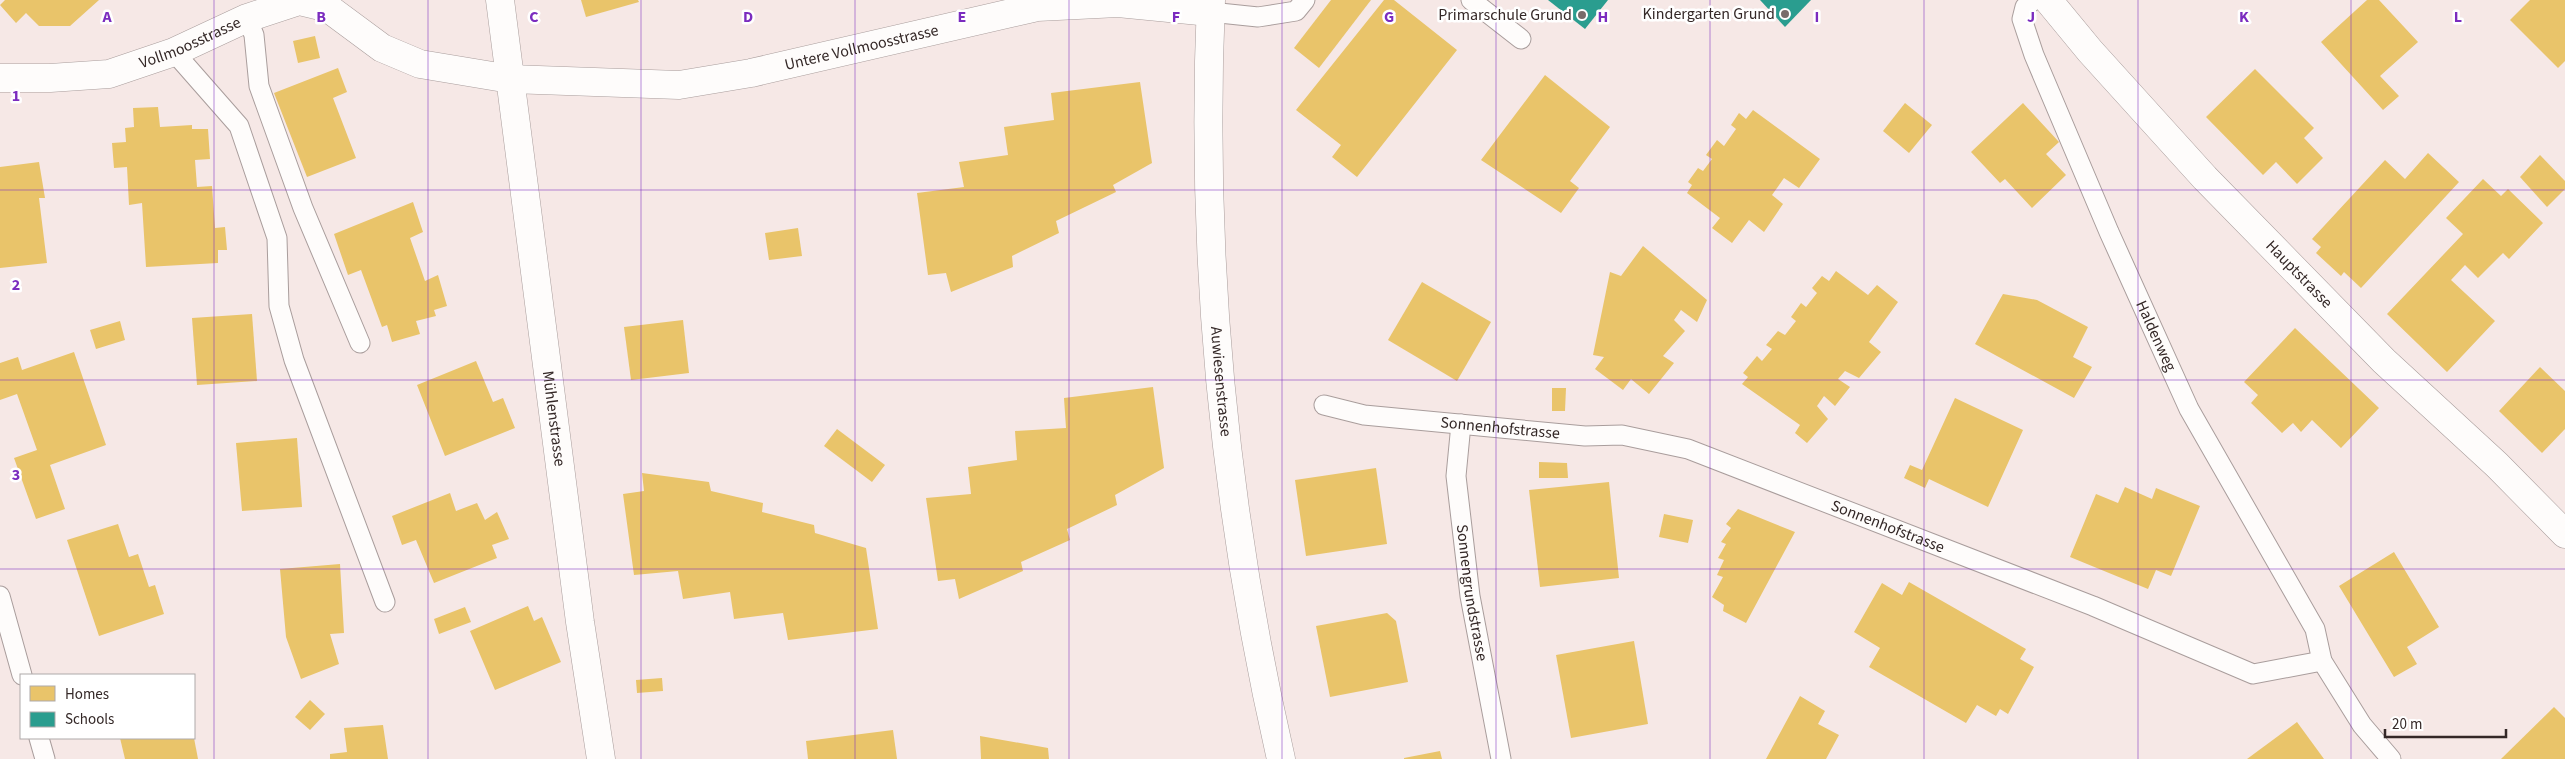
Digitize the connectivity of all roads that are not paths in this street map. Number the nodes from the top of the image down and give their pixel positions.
1 (299, 0) edge
2 (500, 0) edge
3 (1305, 0) edge
4 (1470, 0) edge
5 (2034, 0) edge
6 (2048, 0) edge
7 (1210, 6) edge
8 (247, 18) junction
9 (1521, 39) dead end
10 (174, 52) junction
11 (0, 78) edge
12 (510, 79) junction
13 (360, 343) dead end
14 (1324, 405) dead end
15 (1461, 424) junction
16 (2565, 534) edge
17 (0, 596) edge
18 (385, 602) dead end
19 (2322, 661) junction
20 (22, 674) edge
21 (39, 739) edge
22 (45, 759) edge
23 (601, 759) edge
24 (1281, 759) edge
25 (1501, 759) edge
26 (2391, 759) edge

1 - 8 street, Vollmoosstrasse
1 - 12 street, Vollmoosstrasse
2 - 12 street, Mühlenstrasse
3 - 7 lane
4 - 9 lane
5 - 19 lane, Haldenweg
6 - 16 street, Hauptstrasse
7 - 12 street, Untere Vollmoosstrasse
7 - 24 street, Auwiesenstrasse
8 - 10 street, Vollmoosstrasse
8 - 13 lane
10 - 11 street, Vollmoosstrasse
10 - 18 lane
12 - 23 street, Mühlenstrasse
14 - 15 lane, Sonnenhofstrasse
15 - 19 lane, Sonnenhofstrasse
15 - 25 lane, Sonnengrundstrasse
17 - 20 lane
19 - 26 lane
21 - 22 lane

